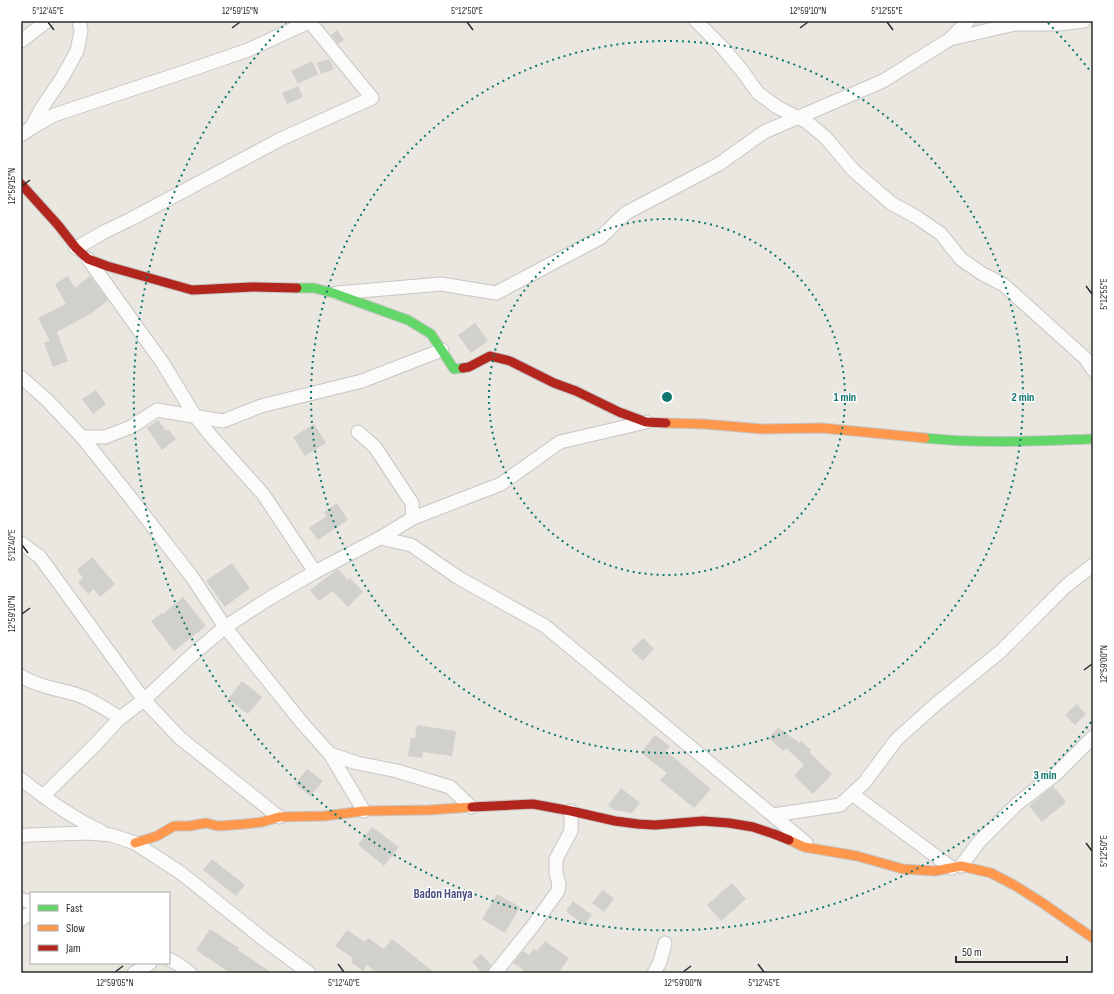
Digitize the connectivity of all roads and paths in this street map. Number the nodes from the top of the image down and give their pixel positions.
1 (47, 21) edge
2 (79, 21) edge
3 (310, 21) edge
4 (696, 21) edge
5 (968, 21) edge
6 (1084, 21) edge
7 (950, 39) junction
8 (21, 41) edge
9 (798, 117) junction
10 (26, 131) edge
11 (21, 184) edge
12 (76, 248) junction
13 (88, 259) junction
14 (333, 293) junction
15 (442, 350) junction
16 (1093, 370) edge
17 (21, 377) edge
18 (196, 416) junction
19 (646, 422) junction
20 (358, 432) dead end
21 (82, 437) junction
22 (1093, 439) edge
23 (413, 518) junction
24 (380, 538) junction
25 (21, 543) edge
26 (1093, 565) edge
27 (315, 572) junction
28 (225, 627) junction
29 (21, 676) edge
30 (144, 700) junction
31 (120, 718) junction
32 (1093, 737) edge
33 (330, 754) junction
34 (21, 779) edge
35 (852, 794) junction
36 (43, 796) junction
37 (471, 807) junction
38 (364, 811) junction
39 (571, 811) junction
40 (773, 815) junction
41 (279, 818) junction
42 (111, 835) junction
43 (21, 836) edge
44 (135, 844) junction
45 (813, 849) junction
46 (957, 867) junction
47 (30, 913) edge
48 (21, 920) edge
49 (1093, 938) edge
50 (665, 943) dead end
51 (170, 960) edge
52 (149, 964) edge
53 (134, 973) edge
54 (190, 973) edge
55 (309, 973) edge
56 (494, 973) edge
57 (654, 973) edge

1 - 8 street
2 - 10 street
3 - 10 street
3 - 12 street
4 - 9 street
5 - 7 street
6 - 7 street
7 - 9 street
9 - 14 street
9 - 16 street
11 - 12 street
12 - 13 street
13 - 14 street
13 - 18 street
14 - 15 street
15 - 18 street
15 - 19 street
17 - 21 street
18 - 21 street
18 - 27 street
19 - 22 street
19 - 23 street
20 - 23 street
21 - 28 street
23 - 24 street
24 - 27 street
24 - 40 street
25 - 30 street
26 - 35 street
27 - 28 street
28 - 30 street
28 - 33 street
29 - 31 street
30 - 31 street
30 - 41 street
31 - 36 street
32 - 46 street
33 - 37 street
33 - 38 street
34 - 36 street
35 - 40 street
35 - 46 street
36 - 42 street
37 - 38 street
37 - 39 street
38 - 41 street
39 - 45 street
39 - 56 street
40 - 45 street
41 - 44 street
42 - 43 street
42 - 44 street
44 - 55 street
45 - 46 street
46 - 49 street
47 - 48 street
50 - 57 street
51 - 54 street
52 - 53 street

